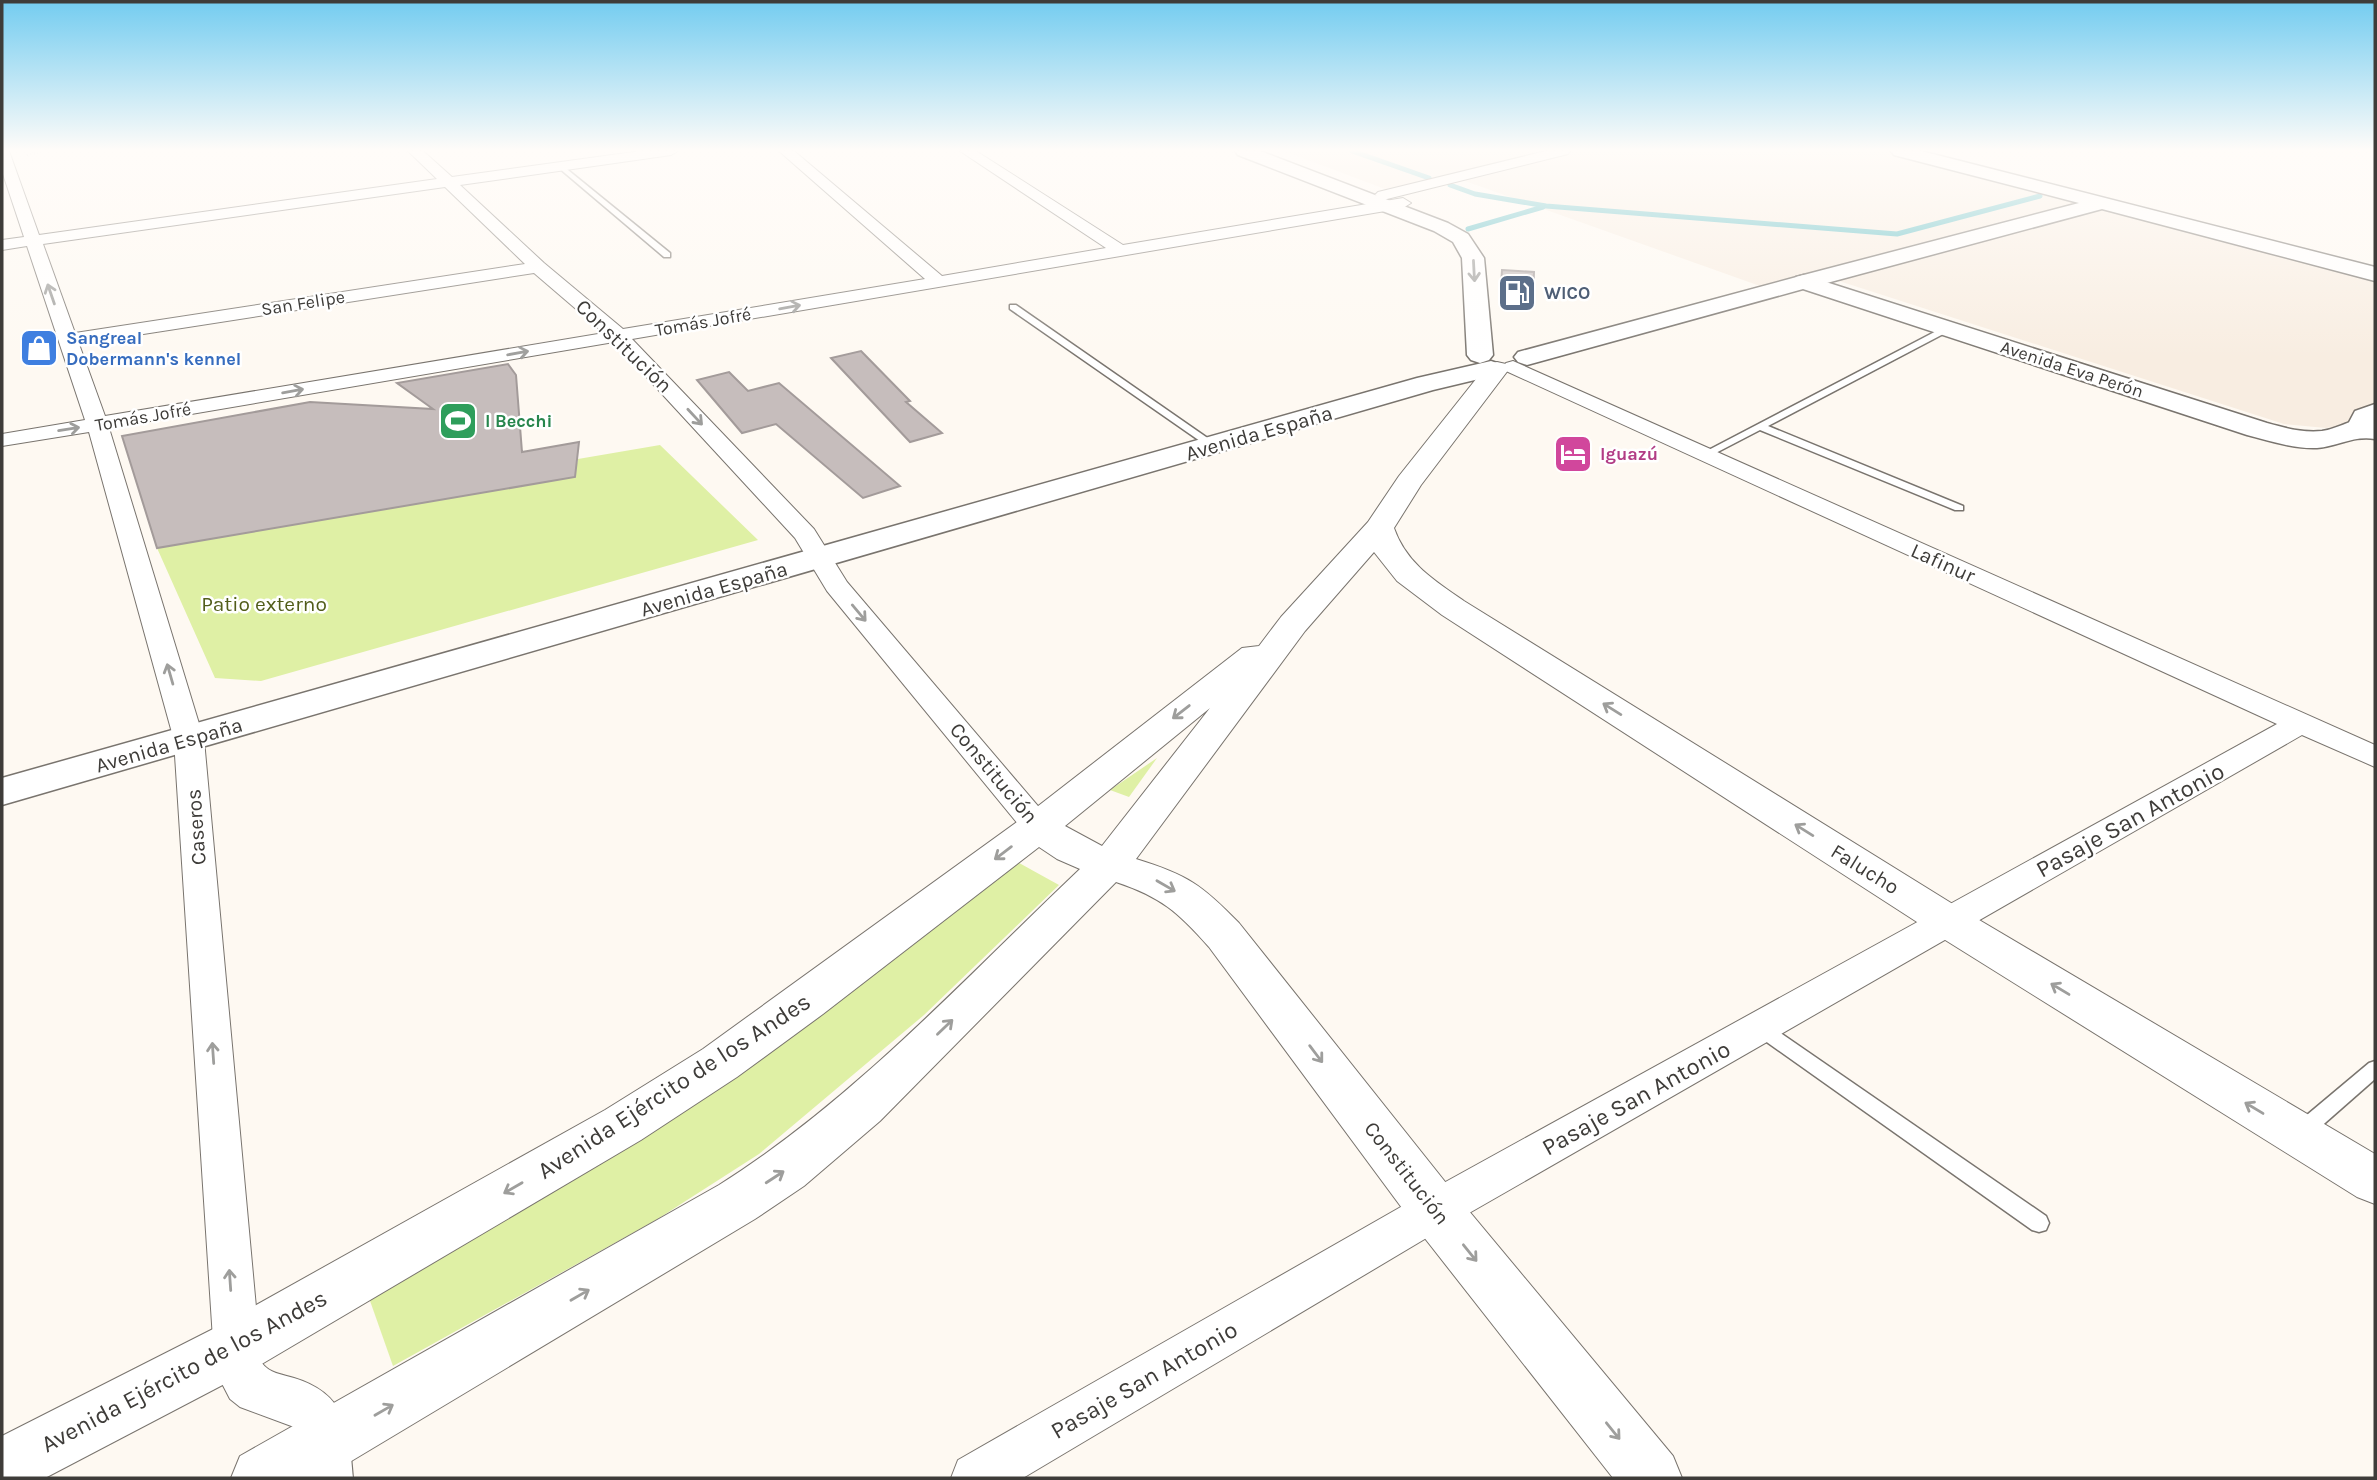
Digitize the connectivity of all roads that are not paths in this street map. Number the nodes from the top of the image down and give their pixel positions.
1 (26, 220) edge
2 (181, 220) edge
3 (489, 220) edge
4 (625, 220) edge
5 (867, 220) edge
6 (1073, 220) edge
7 (1288, 220) edge
8 (1429, 220) edge
9 (1447, 220) edge
10 (2038, 220) edge
11 (2168, 220) edge
12 (33, 241) junction
13 (2, 245) edge
14 (1121, 251) junction
15 (667, 255) dead end
16 (538, 267) junction
17 (2375, 274) edge
18 (938, 281) junction
19 (1804, 282) junction
20 (1496, 297) dead end
21 (1013, 307) dead end
22 (1946, 329) junction
23 (618, 336) junction
24 (67, 340) junction
25 (1497, 363) junction
26 (97, 425) junction
27 (1759, 426) junction
28 (2367, 429) edge
29 (2, 440) edge
30 (1214, 446) junction
31 (1704, 455) junction
32 (1959, 508) dead end
33 (1379, 528) junction
34 (819, 559) junction
35 (1293, 624) junction
36 (2300, 724) junction
37 (189, 740) junction
38 (2375, 757) edge
39 (2, 792) edge
40 (1038, 827) junction
41 (1110, 865) junction
42 (1950, 922) junction
43 (1760, 1028) junction
44 (2375, 1068) edge
45 (2298, 1135) junction
46 (2375, 1181) edge
47 (1434, 1210) junction
48 (2039, 1223) dead end
49 (235, 1348) junction
50 (326, 1461) edge
51 (2, 1468) edge
52 (262, 1478) edge
53 (976, 1478) edge
54 (1651, 1478) edge

1 - 12 street, Caseros
2 - 12 street
3 - 16 street, Constitución
4 - 15 lane
5 - 18 street
6 - 14 street
7 - 14 street, Tomás Jofré
8 -> 25 main road
9 - 20 main road
10 - 19 main road, Avenida España
11 - 17 main road
12 - 13 street
24 -> 12 street, Caseros
14 - 18 street, Tomás Jofré
16 - 23 street, Constitución
16 - 24 street, San Felipe
23 -> 18 street, Tomás Jofré
19 - 22 main road, Avenida Eva Perón
19 - 25 main road, Avenida España
21 - 30 lane
22 - 27 lane
22 - 28 main road, Avenida Eva Perón
26 -> 23 street, Tomás Jofré
23 -> 34 street, Constitución
24 - 26 street, Caseros
25 - 30 main road, Avenida España
25 - 31 street, Lafinur
25 - 33 street, Avenida Ejército de los Andes
29 -> 26 street, Tomás Jofré
37 -> 26 street, Caseros
27 - 31 lane
27 - 32 lane
30 - 34 main road, Avenida España
31 - 36 street, Lafinur
33 - 35 street, Avenida Ejército de los Andes
42 -> 33 street, Falucho
34 - 37 main road, Avenida España
34 -> 40 street, Constitución
35 -> 40 street, Avenida Ejército de los Andes
35 - 41 street, Avenida Ejército de los Andes
36 - 38 street, Lafinur
36 - 42 street, Pasaje San Antonio
37 - 39 main road, Avenida España
49 -> 37 street, Caseros
40 - 41 street, Constitución
40 -> 49 street, Avenida Ejército de los Andes
41 -> 47 street, Constitución
50 -> 41 street, Avenida Ejército de los Andes
42 - 43 street, Pasaje San Antonio
45 -> 42 street, Falucho
43 - 47 street, Pasaje San Antonio
43 - 48 lane
44 - 45 lane
45 - 46 street, Falucho
47 - 53 street, Pasaje San Antonio
47 -> 54 street, Constitución
49 - 50 street, Caseros
49 - 51 street, Avenida Ejército de los Andes
50 - 52 street, Avenida Ejército de los Andes

